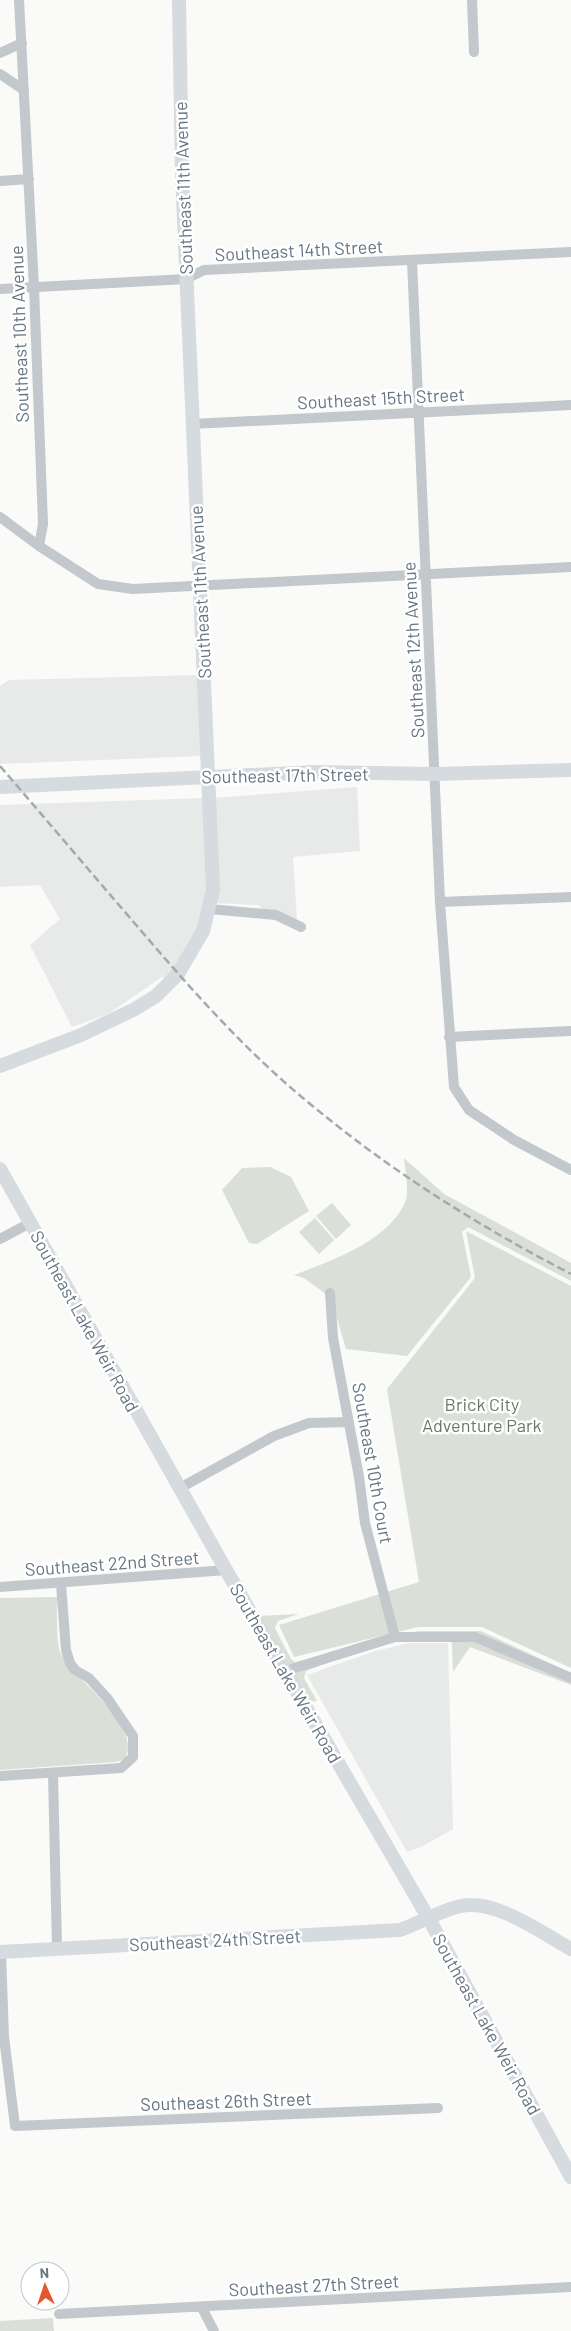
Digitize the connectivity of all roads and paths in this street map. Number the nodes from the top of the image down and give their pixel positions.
1 (19, 0) edge
2 (179, 0) edge
3 (472, 0) edge
4 (22, 43) junction
5 (474, 52) dead end
6 (0, 53) edge
7 (0, 74) edge
8 (24, 90) junction
9 (29, 179) junction
10 (0, 181) edge
11 (571, 252) edge
12 (412, 261) junction
13 (186, 279) junction
14 (34, 288) junction
15 (0, 289) edge
16 (571, 405) edge
17 (417, 412) junction
18 (192, 424) junction
19 (0, 517) edge
20 (39, 546) junction
21 (571, 567) edge
22 (425, 574) junction
23 (200, 587) junction
24 (571, 770) edge
25 (435, 774) junction
26 (208, 777) junction
27 (0, 787) edge
28 (571, 896) edge
29 (440, 902) junction
30 (209, 908) junction
31 (301, 927) dead end
32 (571, 1031) edge
33 (449, 1037) junction
34 (0, 1066) edge
35 (0, 1169) edge
36 (571, 1170) edge
37 (30, 1223) junction
38 (0, 1239) edge
39 (330, 1293) dead end
40 (349, 1422) junction
41 (180, 1488) junction
42 (226, 1570) junction
43 (61, 1584) junction
44 (0, 1587) edge
45 (395, 1637) junction
46 (285, 1671) junction
47 (571, 1678) edge
48 (53, 1774) junction
49 (0, 1776) edge
50 (429, 1919) junction
51 (57, 1948) junction
52 (571, 1949) edge
53 (1, 1952) edge
54 (438, 2108) dead end
55 (571, 2176) edge
56 (571, 2287) edge
57 (202, 2308) junction
58 (59, 2314) dead end
59 (214, 2331) edge

1 - 4 street, Southeast 10th Avenue
2 - 13 street, Southeast 11th Avenue
3 - 5 street
4 - 6 street
4 - 8 street, Southeast 10th Avenue
7 - 8 street
8 - 9 street, Southeast 10th Avenue
9 - 10 street
9 - 14 street, Southeast 10th Avenue
11 - 12 street, Southeast 14th Street
12 - 13 street, Southeast 14th Street
12 - 17 street, Southeast 12th Avenue
13 - 14 street, Southeast 14th Street
13 - 18 street, Southeast 11th Avenue
14 - 15 street, Southeast 14th Street
14 - 20 street, Southeast 10th Avenue
16 - 17 street, Southeast 15th Street
17 - 18 street, Southeast 15th Street
17 - 22 street, Southeast 12th Avenue
18 - 23 street, Southeast 11th Avenue
19 - 20 street
20 - 23 street
21 - 22 street
22 - 23 street
22 - 25 street, Southeast 12th Avenue
23 - 26 street, Southeast 11th Avenue
24 - 25 street, Southeast 17th Street
25 - 26 street, Southeast 17th Street
25 - 29 street, Southeast 12th Avenue
26 - 27 street, Southeast 17th Street
26 - 30 street, Southeast 11th Avenue
28 - 29 street
29 - 33 street, Southeast 12th Avenue
30 - 31 street
30 - 34 street, Southeast 11th Avenue
32 - 33 street
33 - 36 street, Southeast 12th Avenue
35 - 37 street, Southeast Lake Weir Road
37 - 38 street
37 - 41 street, Southeast Lake Weir Road
39 - 40 street, Southeast 10th Court
40 - 41 street
40 - 45 street, Southeast 10th Court
41 - 42 street, Southeast Lake Weir Road
42 - 43 street, Southeast 22nd Street
42 - 46 street, Southeast Lake Weir Road
43 - 44 street, Southeast 22nd Street
43 - 48 street
45 - 46 street
45 - 47 street
46 - 50 street, Southeast Lake Weir Road
48 - 49 street
48 - 51 street
50 - 51 street, Southeast 24th Street
50 - 52 street, Southeast 24th Street
50 - 55 street, Southeast Lake Weir Road
51 - 53 street, Southeast 24th Street
53 - 54 street, Southeast 26th Street
56 - 57 street, Southeast 27th Street
57 - 58 street, Southeast 27th Street
57 - 59 street

